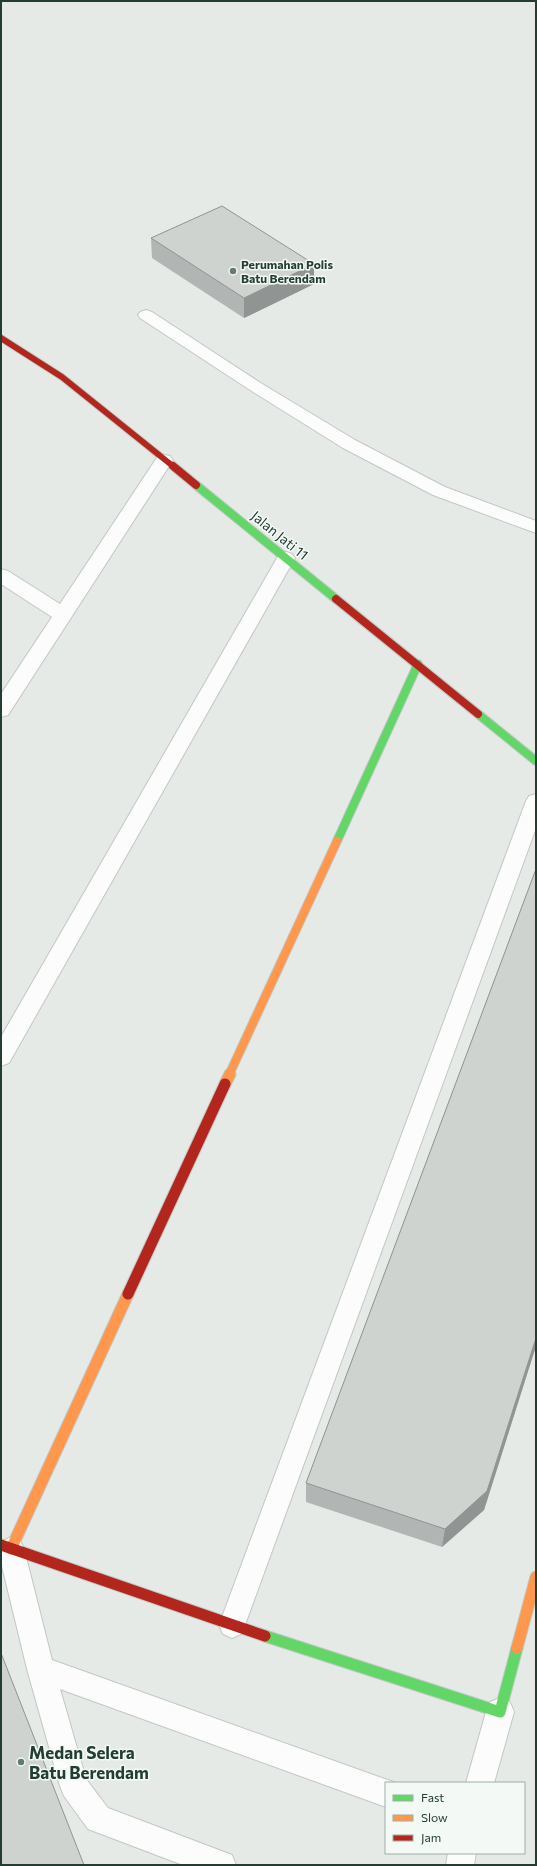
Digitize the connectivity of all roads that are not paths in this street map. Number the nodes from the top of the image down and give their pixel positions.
1 (146, 315) dead end
2 (1, 338) edge
3 (164, 460) junction
4 (536, 527) edge
5 (286, 558) junction
6 (1, 575) edge
7 (62, 614) junction
8 (418, 664) junction
9 (1, 710) edge
10 (536, 761) edge
11 (536, 801) edge
12 (1, 1057) edge
13 (6, 1547) edge
14 (536, 1577) edge
15 (232, 1625) junction
16 (41, 1669) junction
17 (500, 1712) junction
18 (480, 1782) edge
19 (385, 1793) edge
20 (462, 1854) edge
21 (222, 1865) edge
22 (460, 1865) edge

1 - 4 lane
2 - 3 street, Jalan Jati 11
3 - 5 street, Jalan Jati 11
3 - 7 street
5 - 8 street, Jalan Jati 11
5 - 12 lane
6 - 7 street
7 - 9 street
8 - 10 street, Jalan Jati 11
8 - 13 street
11 - 15 lane
13 - 15 street
13 - 16 lane
14 - 17 street
15 - 17 street
16 - 19 lane
16 - 21 lane
17 - 18 lane
20 - 22 lane

